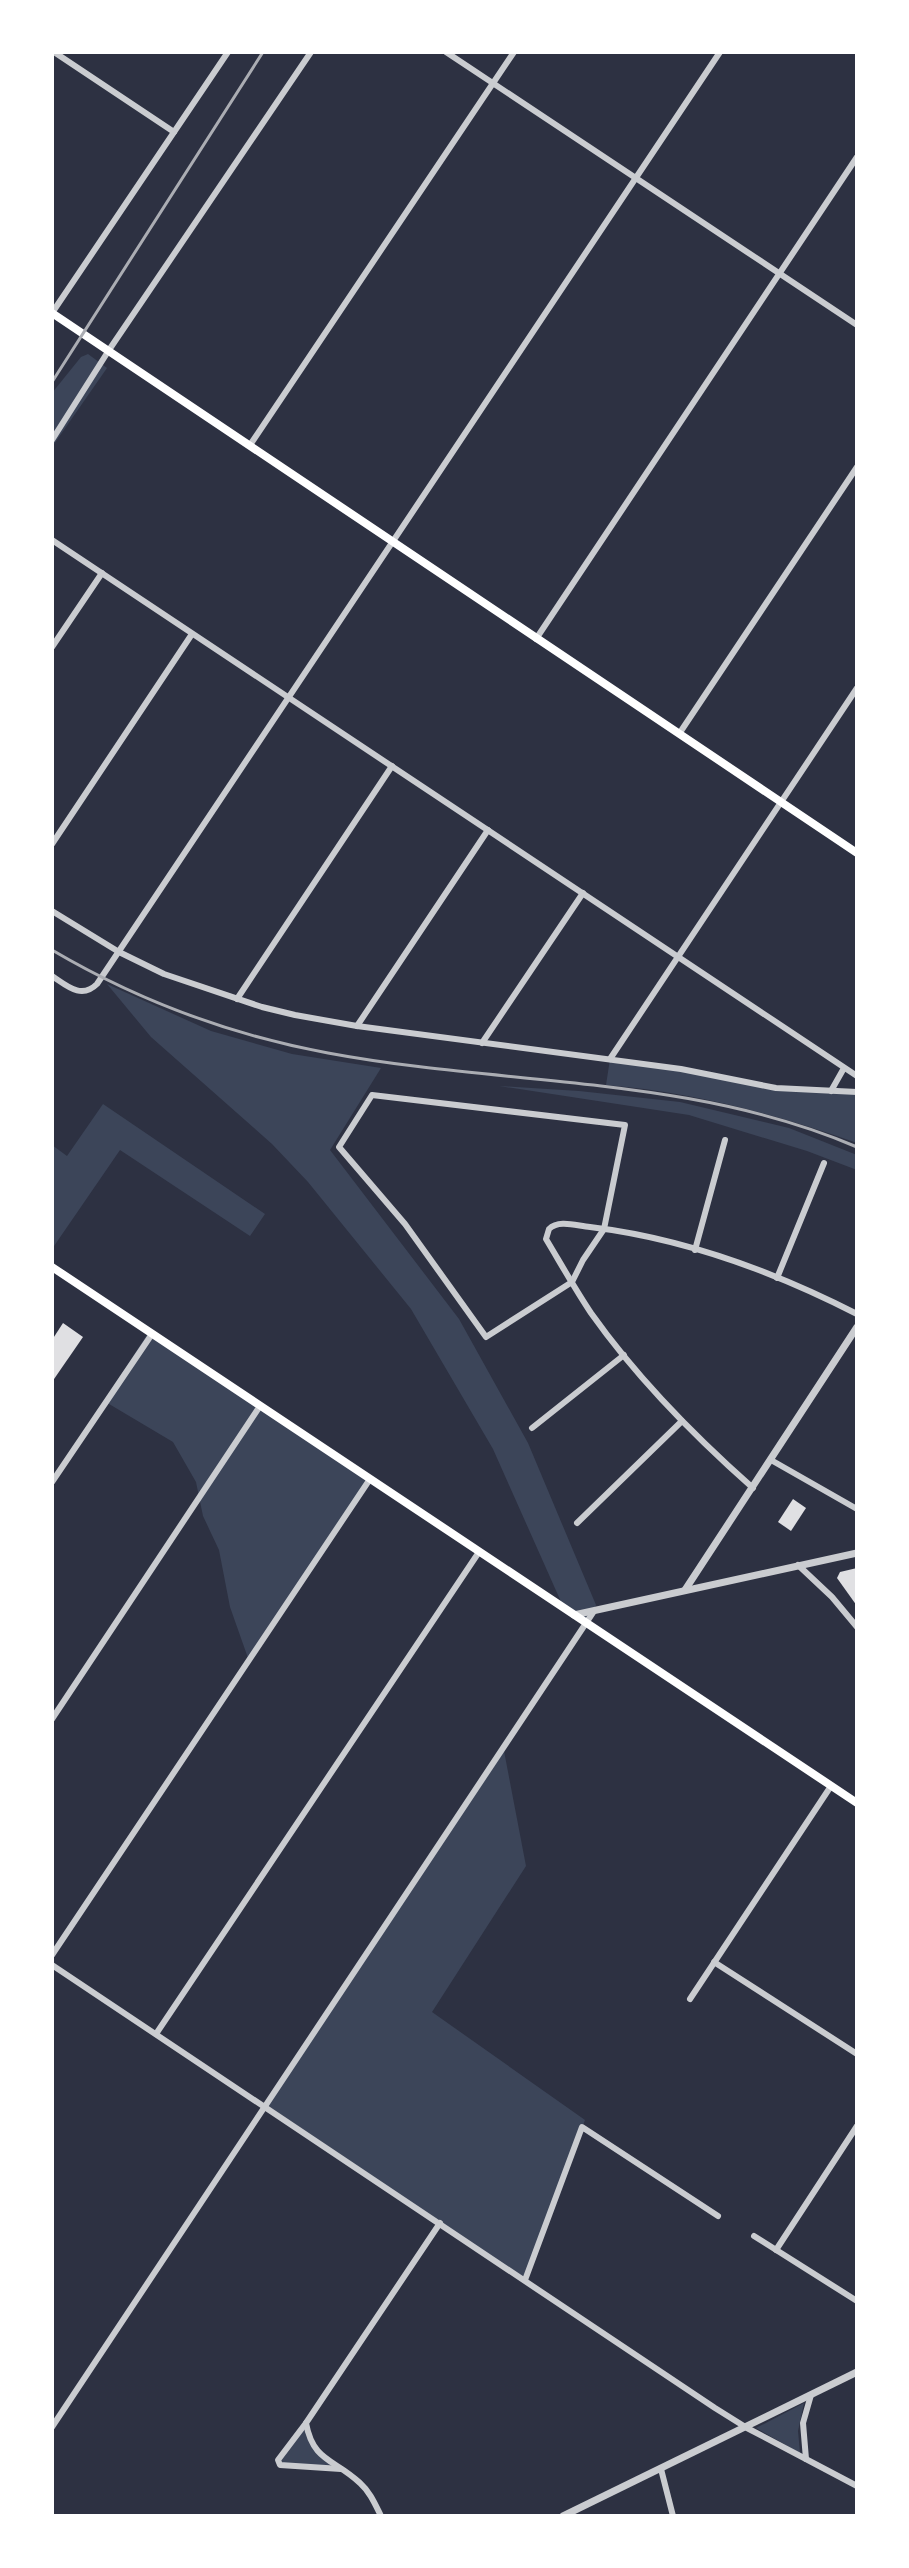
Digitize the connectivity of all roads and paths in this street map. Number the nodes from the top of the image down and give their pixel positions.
1 (54, 52) edge
2 (228, 52) edge
3 (311, 52) edge
4 (446, 52) edge
5 (514, 52) edge
6 (720, 52) edge
7 (493, 83) junction
8 (174, 132) junction
9 (857, 157) edge
10 (636, 178) junction
11 (779, 273) junction
12 (52, 313) edge
13 (857, 325) edge
14 (109, 350) junction
15 (52, 440) edge
16 (250, 445) junction
17 (857, 467) edge
18 (52, 540) edge
19 (393, 543) junction
20 (102, 573) junction
21 (192, 634) junction
22 (536, 639) junction
23 (52, 647) edge
24 (857, 688) edge
25 (290, 698) junction
26 (679, 734) junction
27 (392, 766) junction
28 (781, 802) junction
29 (488, 830) junction
30 (52, 844) edge
31 (857, 853) edge
32 (583, 893) junction
33 (52, 911) edge
34 (119, 952) junction
35 (678, 957) junction
36 (52, 976) edge
37 (237, 999) junction
38 (357, 1026) junction
39 (482, 1043) junction
40 (610, 1059) junction
41 (844, 1068) junction
42 (857, 1076) edge
43 (831, 1091) junction
44 (857, 1092) edge
45 (725, 1140) dead end
46 (824, 1163) dead end
47 (604, 1229) junction
48 (695, 1250) junction
49 (52, 1267) edge
50 (777, 1278) junction
51 (572, 1282) junction
52 (857, 1314) edge
53 (857, 1327) edge
54 (152, 1334) junction
55 (624, 1355) junction
56 (260, 1406) junction
57 (682, 1421) junction
58 (532, 1428) dead end
59 (771, 1460) junction
60 (370, 1479) junction
61 (52, 1482) edge
62 (753, 1488) junction
63 (857, 1509) edge
64 (577, 1523) dead end
65 (479, 1552) junction
66 (857, 1553) edge
67 (798, 1565) junction
68 (685, 1590) junction
69 (594, 1611) junction
70 (574, 1615) junction
71 (586, 1623) junction
72 (857, 1627) edge
73 (52, 1719) edge
74 (831, 1786) junction
75 (857, 1803) edge
76 (52, 1955) edge
77 (714, 1962) junction
78 (52, 1965) edge
79 (690, 1999) dead end
80 (156, 2034) junction
81 (857, 2054) edge
82 (266, 2107) junction
83 (857, 2126) edge
84 (718, 2216) dead end
85 (440, 2223) junction
86 (754, 2236) dead end
87 (776, 2250) junction
88 (525, 2280) junction
89 (857, 2301) edge
90 (857, 2372) edge
91 (811, 2395) junction
92 (306, 2423) junction
93 (52, 2427) edge
94 (747, 2428) junction
95 (806, 2459) junction
96 (341, 2469) junction
97 (661, 2469) junction
98 (857, 2486) edge
99 (381, 2516) edge
100 (563, 2516) edge
101 (673, 2516) edge

1 - 8 street
2 - 8 street
3 - 14 street
4 - 7 street
5 - 7 street
6 - 10 street
7 - 10 street
7 - 16 street
8 - 12 street
9 - 11 street
10 - 11 street
10 - 19 street
11 - 13 street
11 - 22 street
12 - 14 main road
14 - 15 street
14 - 16 main road
16 - 19 main road
17 - 26 street
18 - 20 street
19 - 22 main road
19 - 25 street
20 - 21 street
20 - 23 street
21 - 25 street
21 - 30 street
22 - 26 main road
24 - 28 street
25 - 27 street
25 - 34 street
26 - 28 main road
27 - 29 street
27 - 37 street
28 - 31 main road
28 - 35 street
29 - 32 street
29 - 38 street
32 - 35 street
32 - 39 street
33 - 34 street
34 - 36 street
34 - 37 street
35 - 40 street
35 - 41 street
37 - 38 street
38 - 39 street
39 - 40 street
40 - 43 street
41 - 42 street
41 - 43 street
43 - 44 street
45 - 48 street
46 - 50 street
47 - 48 street
47 - 51 street
47 - 51 street
47 - 51 street
48 - 50 street
49 - 54 main road
50 - 52 street
51 - 55 street
53 - 59 street
54 - 56 main road
54 - 61 street
55 - 57 street
55 - 58 street
56 - 60 main road
56 - 73 street
57 - 62 street
57 - 64 street
59 - 62 street
59 - 63 street
60 - 65 main road
60 - 76 street
62 - 68 street
65 - 70 main road
65 - 80 street
66 - 67 street
67 - 68 street
67 - 72 street
68 - 69 street
69 - 70 street
69 - 71 street
70 - 71 main road
71 - 74 main road
71 - 82 street
74 - 75 main road
74 - 77 street
77 - 79 street
77 - 81 street
78 - 80 street
80 - 82 street
82 - 85 street
82 - 93 street
83 - 87 street
84 - 88 street
85 - 88 street
85 - 92 street
86 - 87 street
87 - 89 street
88 - 94 street
90 - 91 street
91 - 94 street
91 - 95 street
92 - 96 street
92 - 96 street
94 - 95 street
94 - 97 street
95 - 98 street
96 - 99 street
97 - 100 street
97 - 101 street

